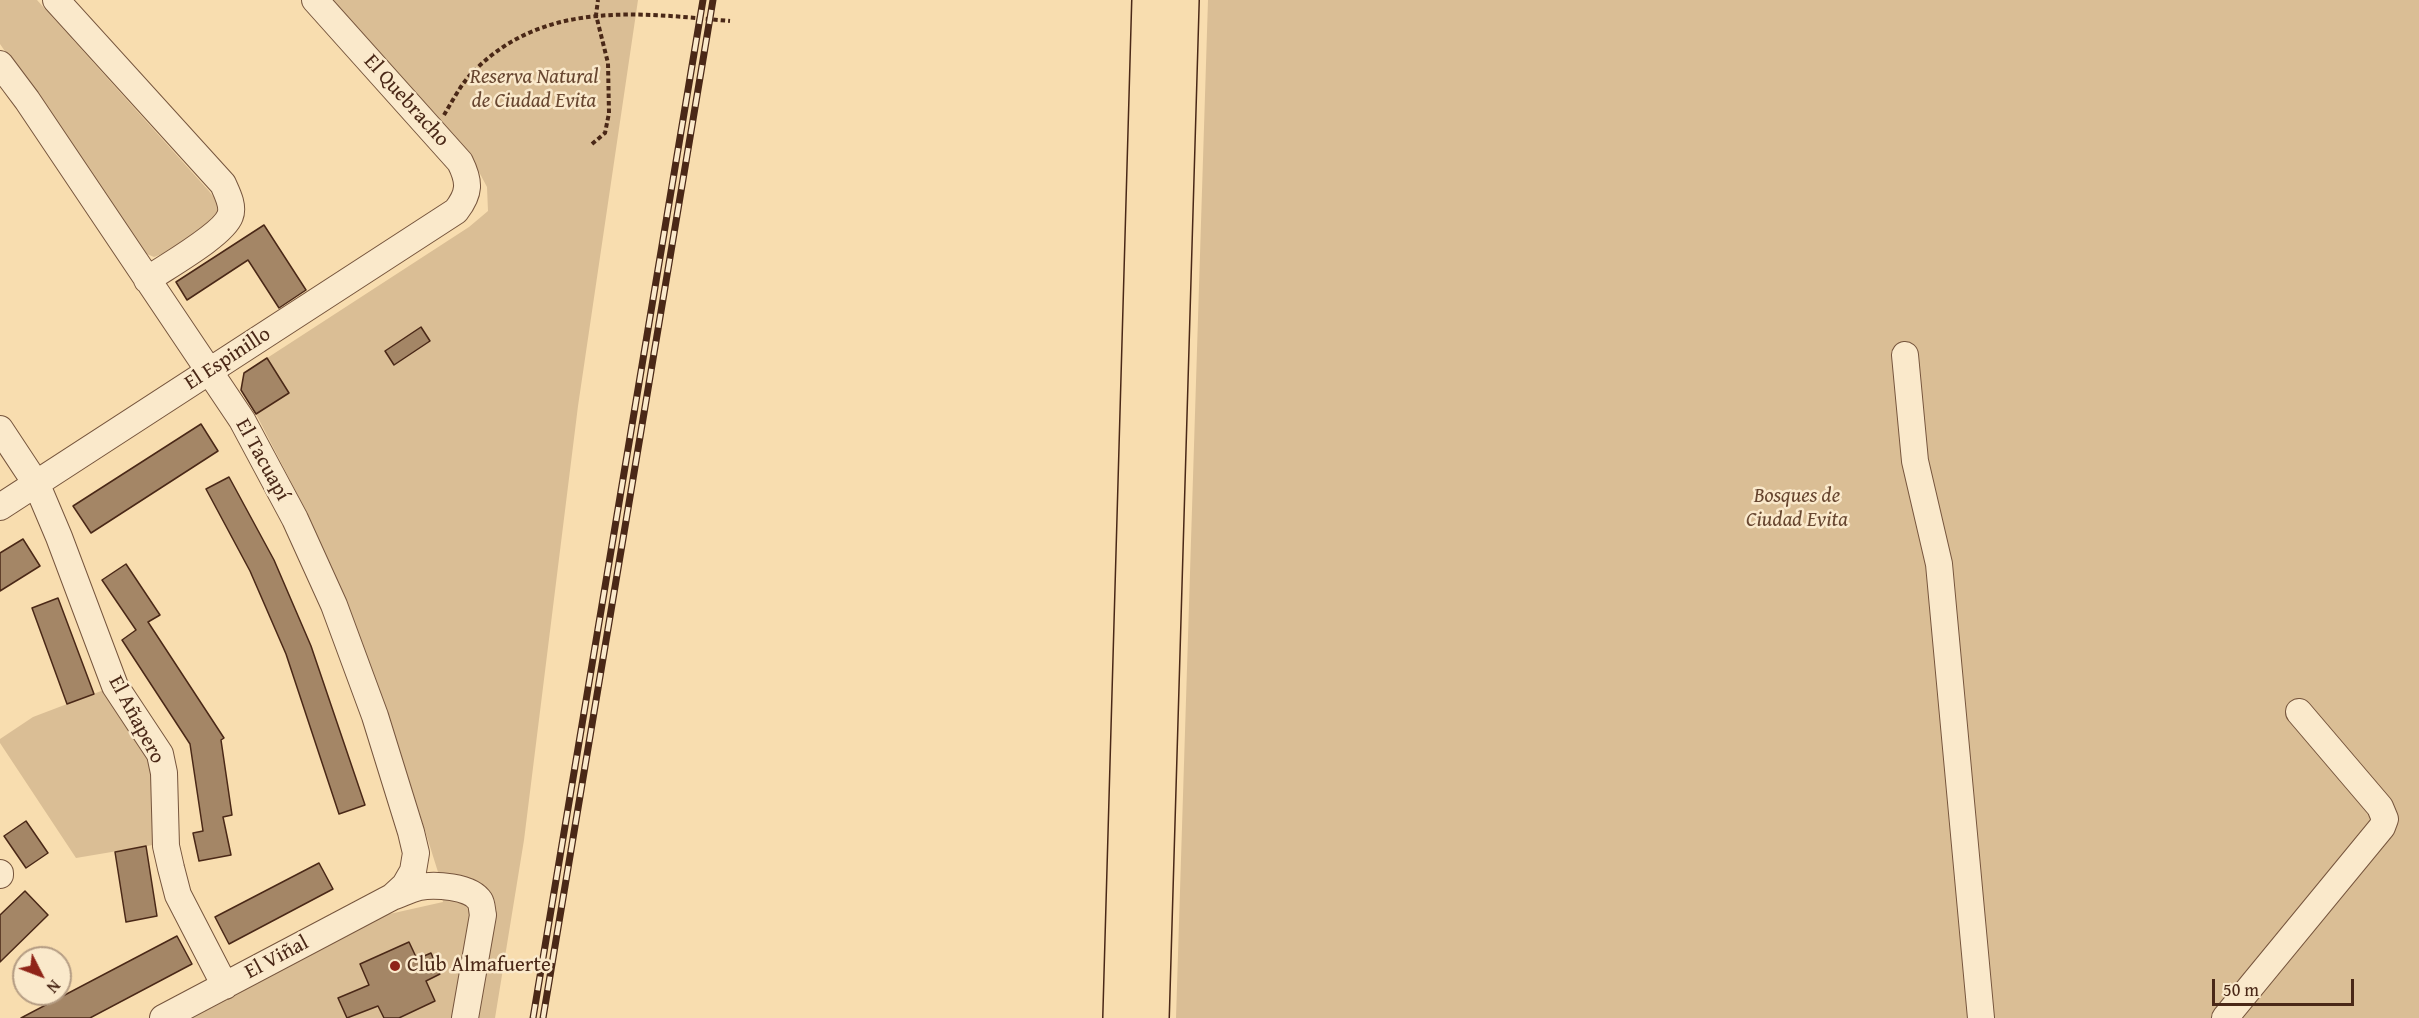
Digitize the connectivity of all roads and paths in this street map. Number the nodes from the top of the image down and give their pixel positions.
1 (56, 0) edge
2 (315, 0) edge
3 (598, 0) edge
4 (1149, 0) edge
5 (1182, 0) edge
6 (596, 15) junction
7 (730, 21) dead end
8 (0, 64) edge
9 (440, 121) dead end
10 (592, 144) dead end
11 (456, 211) joint
12 (147, 280) junction
13 (1905, 355) dead end
14 (209, 372) junction
15 (0, 429) edge
16 (37, 485) junction
17 (0, 507) edge
18 (2299, 712) dead end
19 (392, 897) junction
20 (225, 986) junction
21 (163, 1018) edge
22 (465, 1018) edge
23 (1120, 1018) edge
24 (1152, 1018) edge
25 (1981, 1018) edge
26 (2225, 1018) edge

1 - 12 street
2 - 11 street, El Quebracho
3 - 6 path
4 - 23 main road
5 - 24 main road
6 - 7 path
6 - 9 path
6 - 10 path
8 - 12 street, El Tacuapí
11 - 14 street, El Espinillo
12 - 14 street, El Tacuapí
13 - 25 street
14 - 16 street, El Espinillo
14 - 19 street, El Tacuapí
15 - 16 street, El Añapero
16 - 17 street, El Espinillo
16 - 20 street, El Añapero
18 - 26 street
19 - 20 street, El Viñal
19 - 22 street
20 - 21 street, El Viñal

